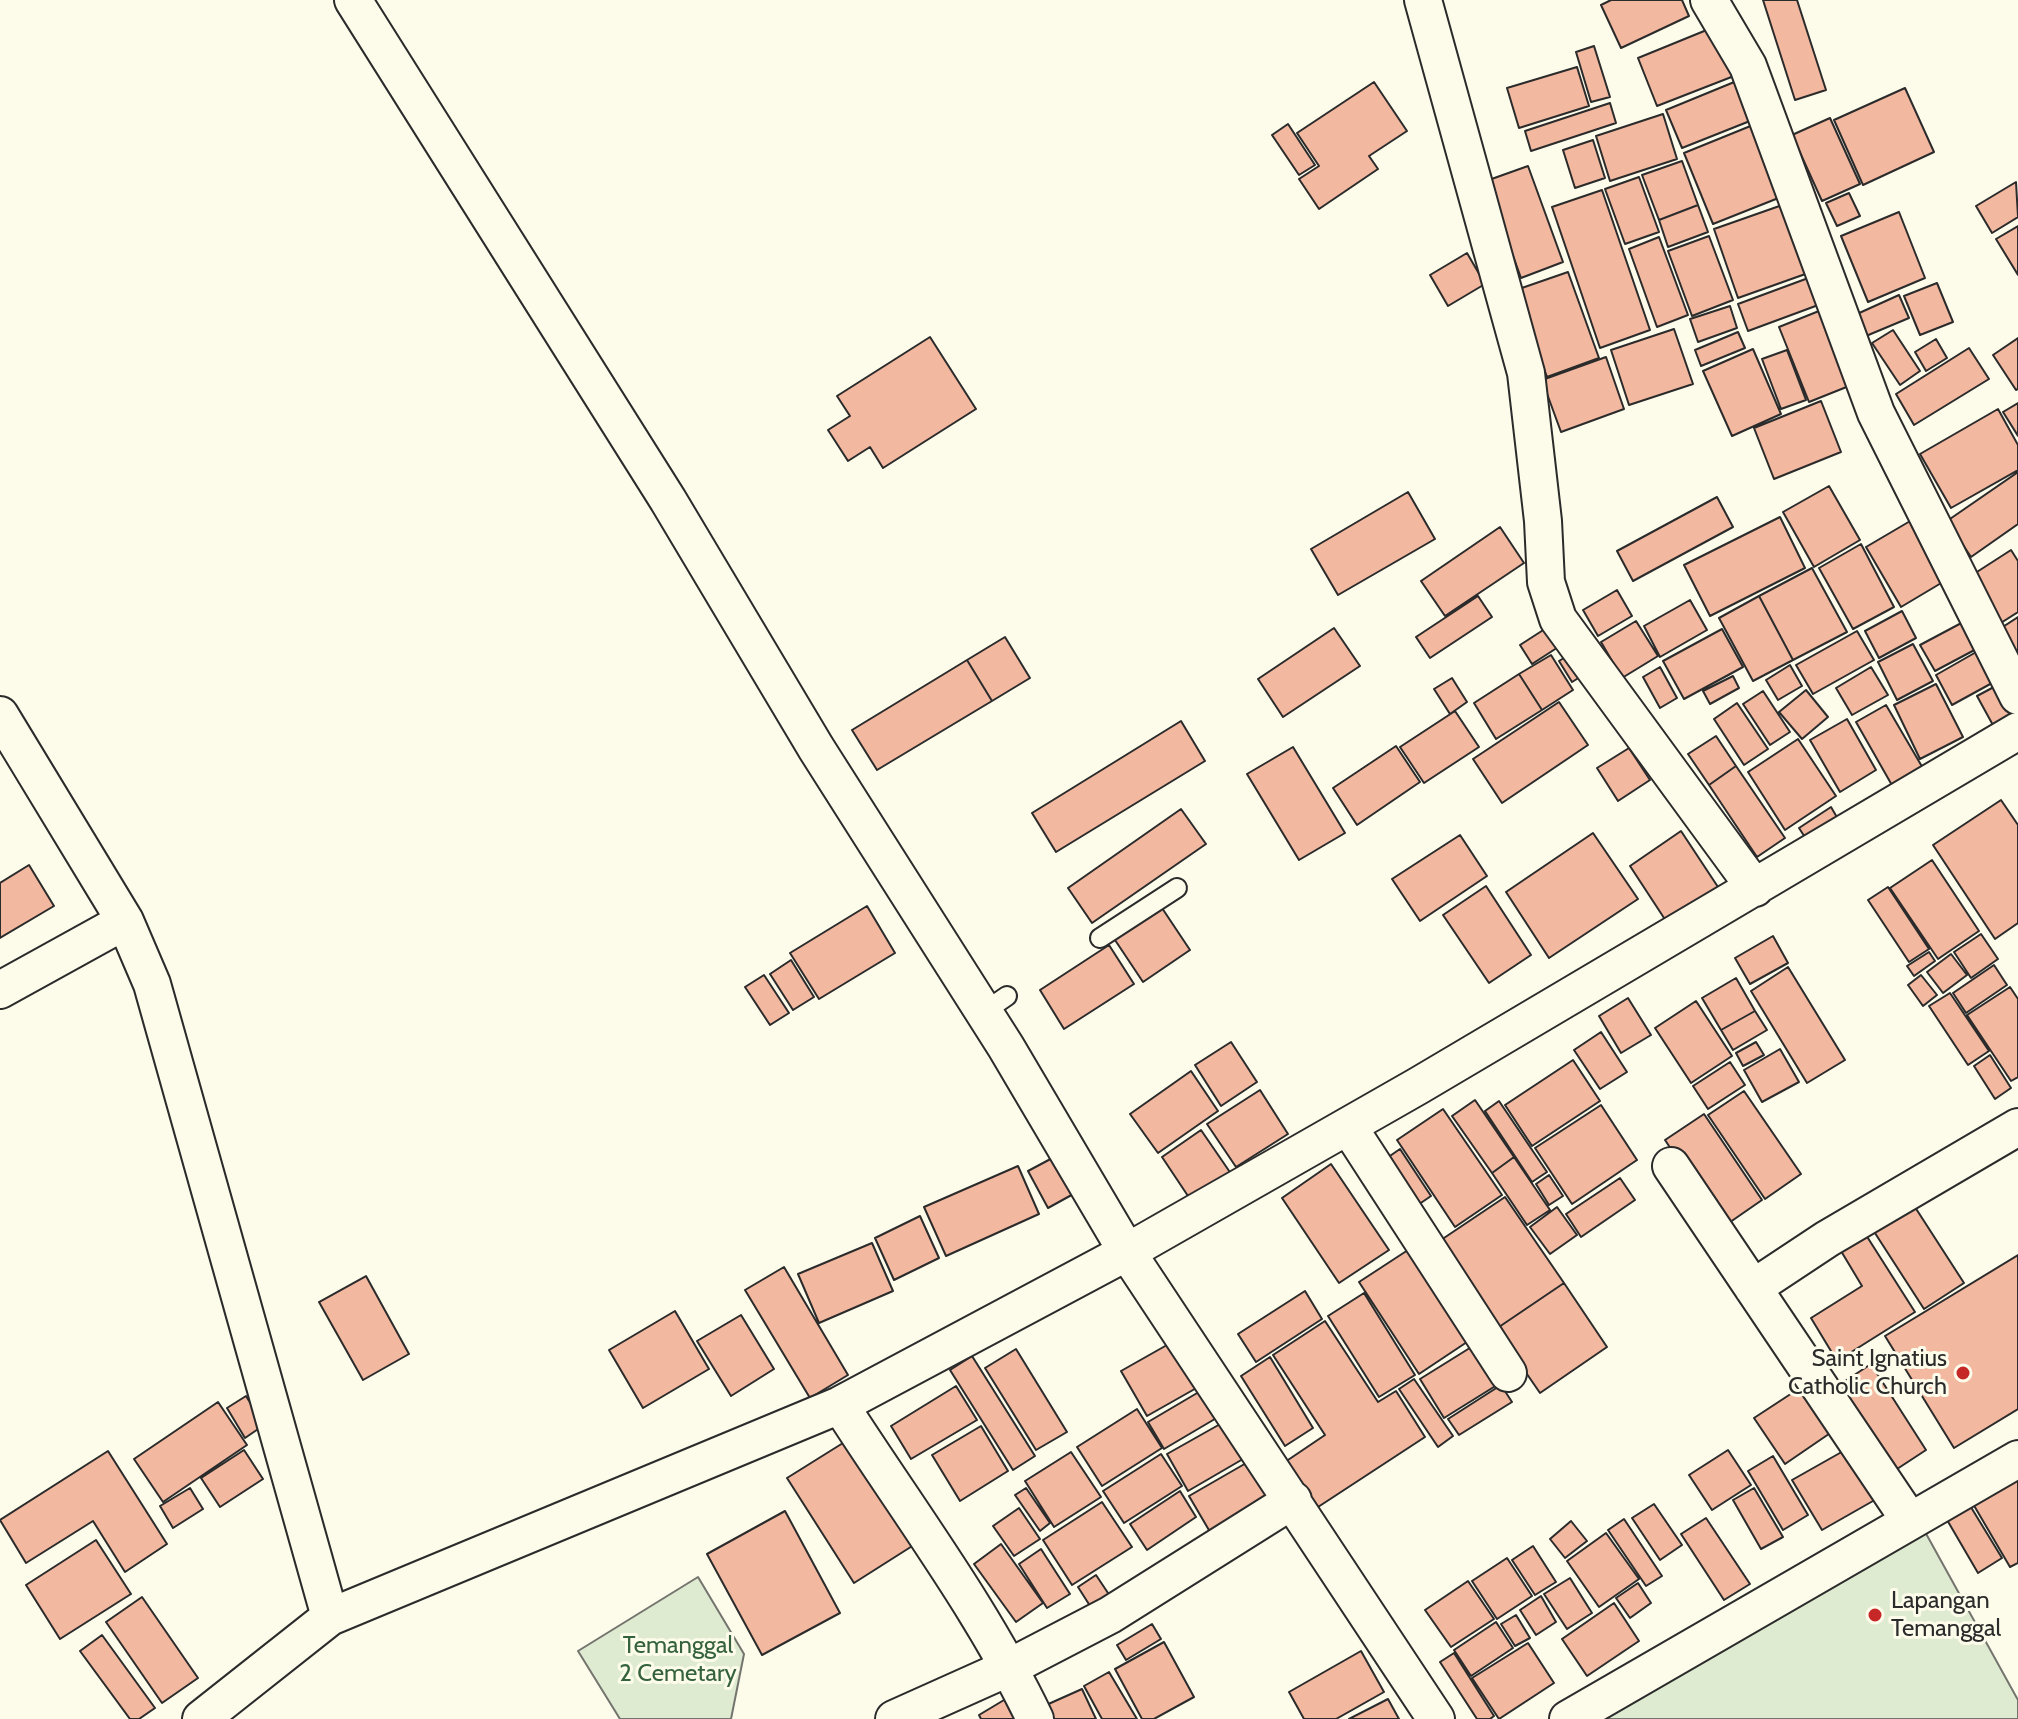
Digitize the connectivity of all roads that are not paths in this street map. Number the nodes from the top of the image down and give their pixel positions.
1 (353, 0) edge
2 (1423, 0) edge
3 (1709, 0) edge
4 (2018, 696) edge
5 (0, 715) edge
6 (2018, 731) edge
7 (1177, 888) dead end
8 (1755, 888) junction
9 (125, 921) junction
10 (1100, 938) dead end
11 (0, 990) edge
12 (1348, 1126) junction
13 (2018, 1127) edge
14 (1671, 1166) dead end
15 (1127, 1252) junction
16 (1753, 1288) junction
17 (1508, 1373) dead end
18 (840, 1405) junction
19 (2018, 1459) edge
20 (1293, 1500) junction
21 (1910, 1521) junction
22 (330, 1617) junction
23 (1010, 1667) junction
24 (244, 1705) edge
25 (201, 1719) edge
26 (894, 1719) edge
27 (1035, 1719) edge
28 (1436, 1719) edge
29 (1568, 1719) edge

1 - 15 street
2 - 8 street
3 - 4 street
5 - 9 street
6 - 8 street
7 - 10 lane
8 - 12 street
9 - 11 street
9 - 22 street
12 - 15 street
12 - 17 street
13 - 16 street
14 - 16 street
15 - 18 street
15 - 20 street
16 - 21 street
18 - 22 street
18 - 23 street
19 - 21 street
20 - 23 street
20 - 28 street
21 - 29 street
22 - 24 street
23 - 26 street
23 - 27 street
24 - 25 street

